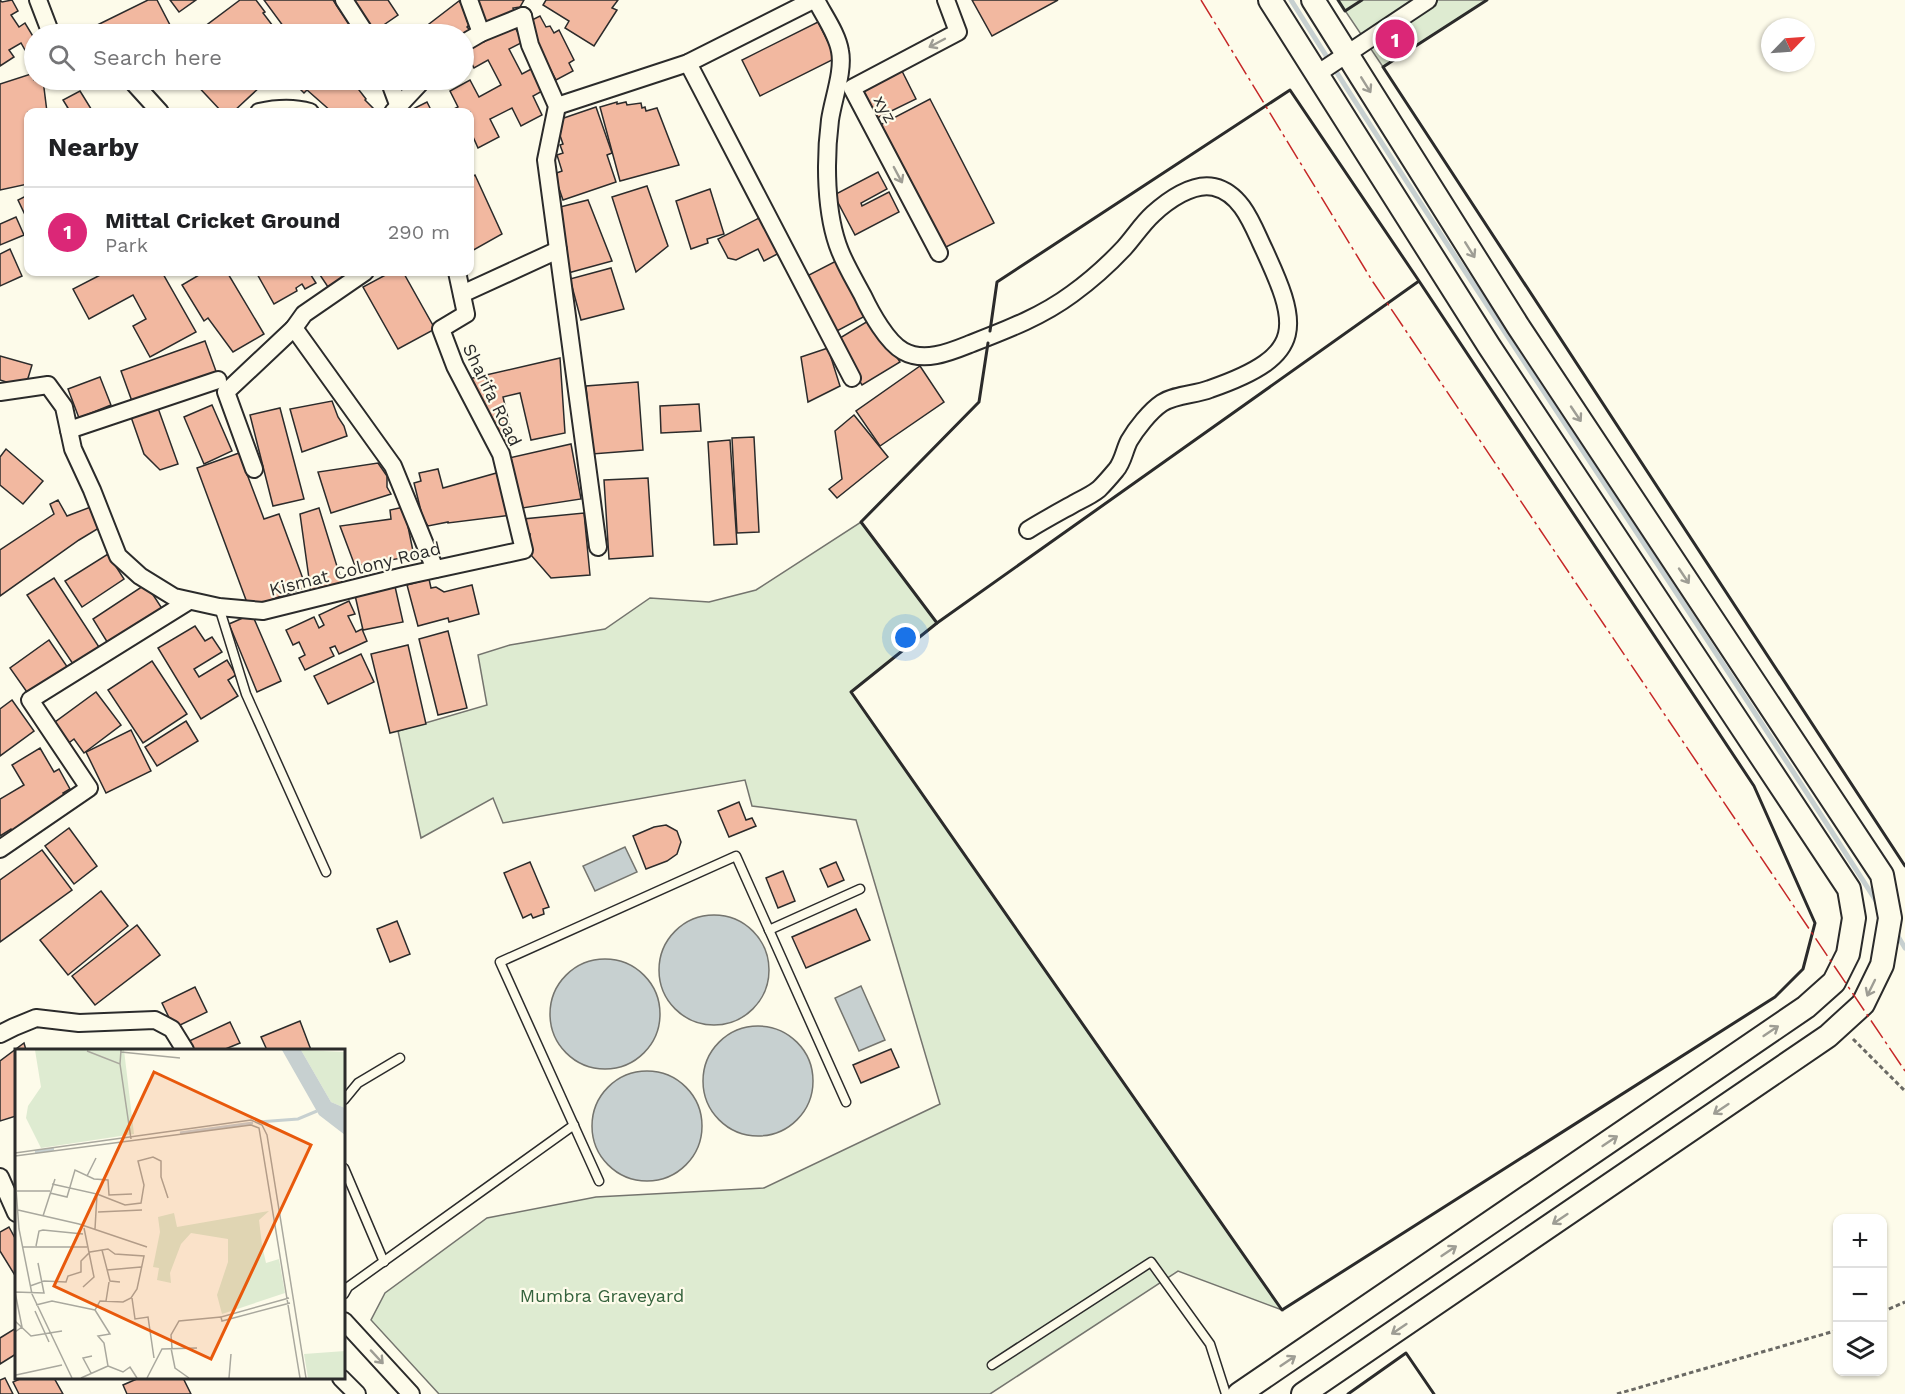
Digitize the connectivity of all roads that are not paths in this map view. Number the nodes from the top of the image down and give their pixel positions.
1 (38, 0) edge
2 (344, 0) edge
3 (469, 0) edge
4 (815, 0) edge
5 (946, 0) edge
6 (1270, 0) edge
7 (1312, 0) edge
8 (1428, 0) edge
9 (526, 8) edge
10 (47, 24) edge
11 (360, 24) edge
12 (481, 33) junction
13 (474, 37) edge
14 (1343, 57) junction
15 (688, 63) junction
16 (1320, 72) junction
17 (140, 90) edge
18 (391, 90) edge
19 (414, 90) edge
20 (557, 106) junction
21 (156, 108) edge
22 (396, 108) edge
23 (398, 108) edge
24 (558, 250) junction
25 (939, 253) dead end
26 (359, 276) edge
27 (458, 276) edge
28 (462, 294) junction
29 (294, 328) junction
30 (852, 378) dead end
31 (218, 380) dead end
32 (0, 392) edge
33 (69, 430) junction
34 (254, 469) dead end
35 (1028, 530) dead end
36 (598, 547) dead end
37 (524, 550) joint
38 (435, 569) junction
39 (189, 601) junction
40 (219, 607) junction
41 (0, 849) edge
42 (326, 872) dead end
43 (860, 889) dead end
44 (769, 930) junction
45 (0, 1034) edge
46 (184, 1049) edge
47 (400, 1058) dead end
48 (345, 1099) edge
49 (846, 1102) dead end
50 (574, 1125) junction
51 (345, 1170) edge
52 (0, 1177) edge
53 (599, 1181) dead end
54 (15, 1211) edge
55 (384, 1262) junction
56 (345, 1292) edge
57 (345, 1322) edge
58 (992, 1365) dead end
59 (343, 1379) edge
60 (357, 1394) edge
61 (411, 1394) edge
62 (1226, 1394) edge
63 (1239, 1394) edge
64 (1303, 1394) edge

1 - 10 street
2 - 11 street
3 - 12 street
4 - 15 street
4 - 35 street
5 -> 25 street, xyz
6 - 16 street
7 - 14 street
8 - 14 street
9 - 12 street
9 - 20 street
12 - 13 street
14 - 16 street
14 -> 64 street
15 - 20 street
15 - 30 street
63 -> 16 street
17 - 21 street
18 - 22 street
19 - 23 street
20 - 24 street
24 - 28 street
24 - 36 street
26 - 29 street
27 - 28 street, Sharifa Road
28 - 37 street, Sharifa Road
29 - 34 street
29 - 38 street
31 - 33 street
32 - 33 street, Kismat Colony Road
33 - 39 street, Kismat Colony Road
37 - 38 street, Kismat Colony Road
38 - 40 street, Kismat Colony Road
39 - 40 street, Kismat Colony Road
39 - 41 street
40 - 42 lane
43 - 44 lane
44 - 49 lane
44 - 50 lane
45 - 46 street
47 - 48 lane
50 - 53 lane
50 - 55 lane
51 - 55 lane
52 - 54 street
55 - 56 lane
57 -> 61 street
58 - 62 lane
59 - 60 street

